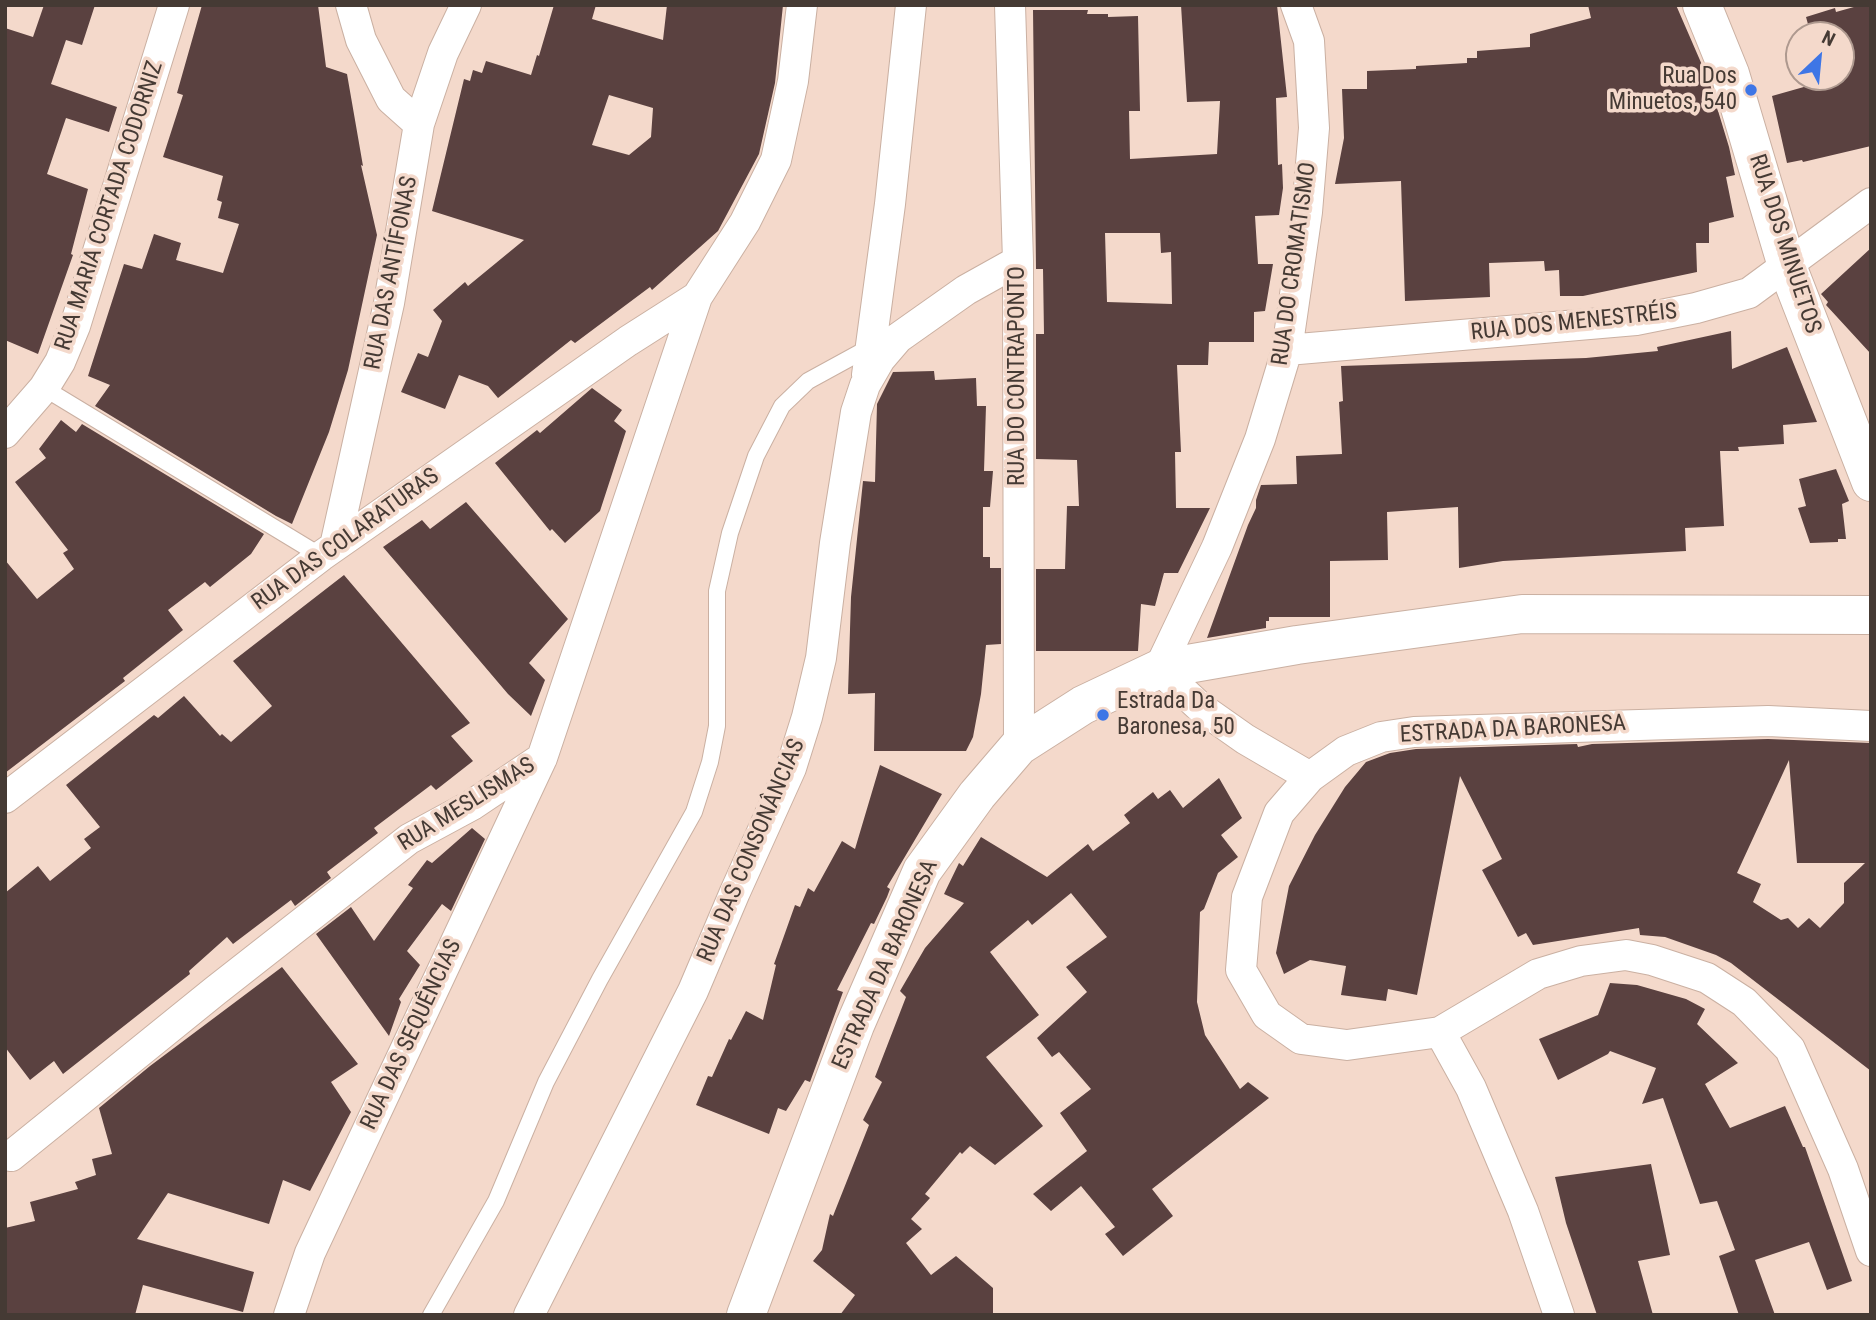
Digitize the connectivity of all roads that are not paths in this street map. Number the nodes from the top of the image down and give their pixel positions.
1 (174, 5) edge
2 (351, 5) edge
3 (466, 5) edge
4 (802, 5) edge
5 (911, 5) edge
6 (1010, 5) edge
7 (1296, 5) edge
8 (1702, 5) edge
9 (419, 124) junction
10 (1871, 203) edge
11 (1018, 261) junction
12 (1787, 266) junction
13 (697, 297) junction
14 (872, 346) junction
15 (1287, 351) junction
16 (865, 385) junction
17 (44, 387) junction
18 (5, 433) edge
19 (1871, 482) edge
20 (328, 551) junction
21 (1871, 615) edge
22 (1159, 669) junction
23 (1871, 726) edge
24 (1019, 746) junction
25 (542, 758) junction
26 (1310, 776) junction
27 (5, 798) edge
28 (1440, 1032) junction
29 (11, 1156) dead end
30 (1871, 1251) edge
31 (289, 1315) edge
32 (431, 1315) edge
33 (528, 1315) edge
34 (746, 1315) edge
35 (1559, 1315) edge

1 - 17 street, RUA MARIA CORTADA CODORNIZ
2 - 9 street
3 - 9 street, RUA DAS ANTÍFONAS
4 - 13 street
5 - 14 street
6 - 11 street, RUA DO CONTRAPONTO
7 - 15 street, RUA DO CROMATISMO
8 - 12 main road, RUA DOS MINUETOS
9 - 20 street, RUA DAS ANTÍFONAS
10 - 12 street, RUA DOS MENESTRÉIS
11 - 16 street, RUA DAS CONSONÂNCIAS
11 - 24 street, RUA DO CONTRAPONTO
12 - 15 street, RUA DOS MENESTRÉIS
12 - 19 main road, RUA DOS MINUETOS
13 - 20 street, RUA DAS COLARATURAS
13 - 25 street, RUA MESLISMAS
14 - 16 street
14 - 32 lane
15 - 22 street, RUA DO CROMATISMO
16 - 33 street, RUA DAS CONSONÂNCIAS
17 - 18 street, RUA MARIA CORTADA CODORNIZ
17 - 20 lane
20 - 27 street, RUA DAS COLARATURAS
21 - 22 main road, ESTRADA DA BARONESA
22 - 24 main road, ESTRADA DA BARONESA
22 - 26 street
23 - 26 street, ESTRADA DA BARONESA
24 - 34 main road, ESTRADA DA BARONESA
25 - 29 street, RUA MESLISMAS
25 - 31 street, RUA DAS SEQUÊNCIAS
26 - 28 street, ESTRADA DA BARONESA
28 - 30 street
28 - 35 street

